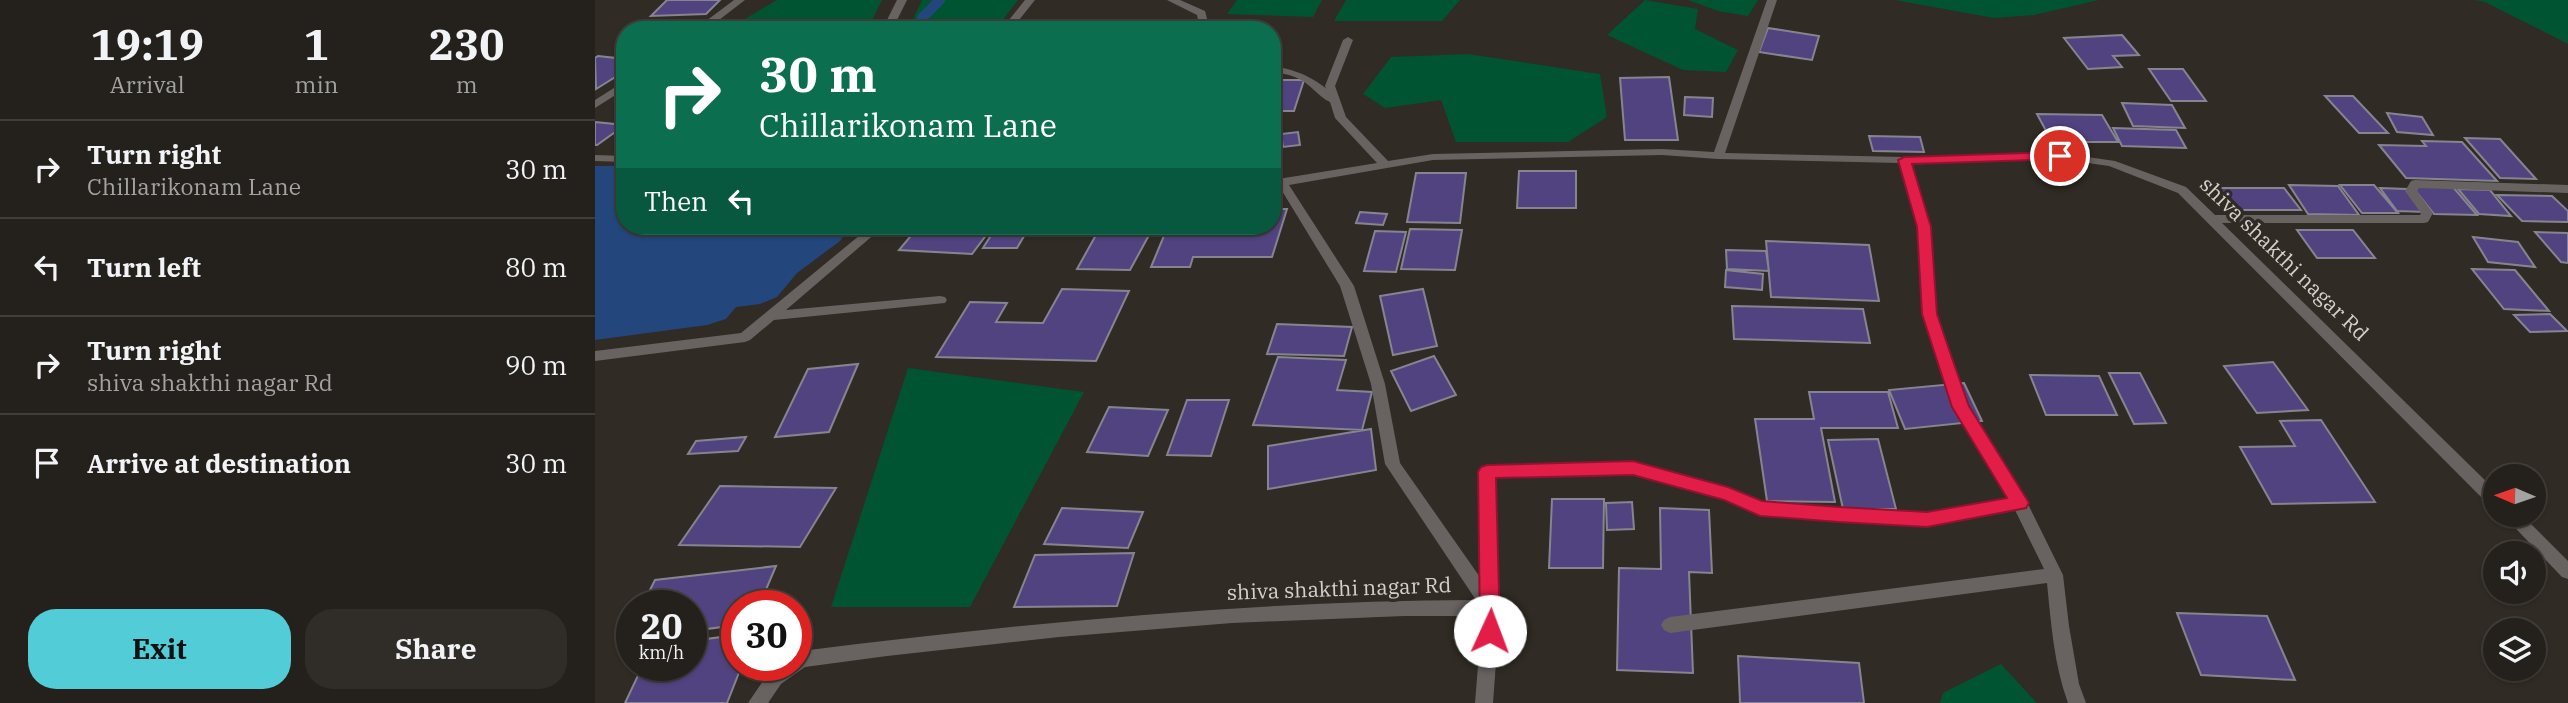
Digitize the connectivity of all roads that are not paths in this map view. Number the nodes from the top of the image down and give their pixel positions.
1 (740, 0) edge
2 (902, 0) edge
3 (1030, 0) edge
4 (1172, 0) edge
5 (1772, 0) edge
6 (711, 21) edge
7 (892, 21) edge
8 (1013, 21) edge
9 (1203, 21) edge
10 (1348, 40) dead end
11 (1281, 70) edge
12 (616, 90) edge
13 (1335, 102) junction
14 (595, 104) edge
15 (1718, 156) junction
16 (595, 158) edge
17 (616, 159) edge
18 (1904, 160) junction
19 (1385, 165) junction
20 (1281, 183) edge
21 (2568, 189) edge
22 (1281, 190) edge
23 (2213, 219) junction
24 (867, 235) edge
25 (940, 300) dead end
26 (770, 316) junction
27 (595, 356) edge
28 (2483, 488) edge
29 (2019, 503) junction
30 (2523, 527) edge
31 (2568, 572) edge
32 (2055, 575) junction
33 (1491, 608) junction
34 (1670, 625) dead end
35 (812, 658) edge
36 (773, 681) edge
37 (757, 703) edge
38 (1485, 703) edge
39 (2077, 703) edge

1 - 6 street
2 - 7 street
3 - 8 street
4 - 9 street
5 - 15 street
10 - 13 street
11 - 13 street
12 - 14 street
13 - 19 street
15 - 18 street, shiva shakthi nagar Rd
15 - 19 street, shiva shakthi nagar Rd
16 - 17 street
18 - 23 street, shiva shakthi nagar Rd
18 - 29 street
19 - 20 street, shiva shakthi nagar Rd
21 - 23 street
22 - 33 street, shiva shakthi nagar Rd
23 - 28 street, shiva shakthi nagar Rd
24 - 26 street
25 - 26 street
26 - 27 street
29 - 32 street
29 - 33 street
30 - 31 street
32 - 34 street
32 - 39 street
33 - 35 street, shiva shakthi nagar Rd
33 - 38 street
36 - 37 street, shiva shakthi nagar Rd

